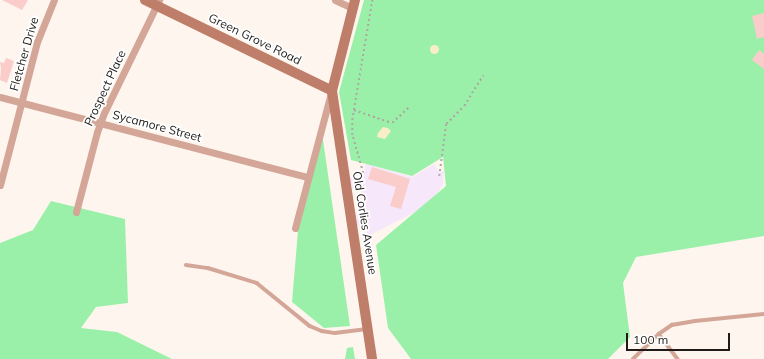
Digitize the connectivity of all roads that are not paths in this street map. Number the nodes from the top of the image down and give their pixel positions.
1 (54, 0) edge
2 (145, 0) edge
3 (335, 0) edge
4 (158, 3) edge
5 (354, 4) edge
6 (332, 91) junction
7 (0, 97) edge
8 (22, 102) junction
9 (100, 123) junction
10 (308, 177) junction
11 (0, 185) edge
12 (76, 212) dead end
13 (295, 228) dead end
14 (186, 265) dead end
15 (764, 314) edge
16 (368, 329) junction
17 (659, 334) junction
18 (372, 359) edge
19 (633, 359) edge
20 (678, 359) edge

1 - 8 street, Fletcher Drive
2 - 4 street, Green Grove Road
3 - 5 street
4 - 6 street, Green Grove Road
4 - 9 street, Prospect Place
5 - 6 street, Old Corlies Avenue
6 - 10 street, Old Corlies Avenue
6 - 16 street, Old Corlies Avenue
7 - 8 street, Sycamore Street
8 - 9 street, Sycamore Street
8 - 11 street, Fletcher Drive
9 - 10 street, Sycamore Street
9 - 12 street, Prospect Place
10 - 13 street, Old Corlies Avenue
14 - 16 lane
15 - 17 lane
16 - 18 street, Old Corlies Avenue
17 - 19 lane
17 - 20 lane

